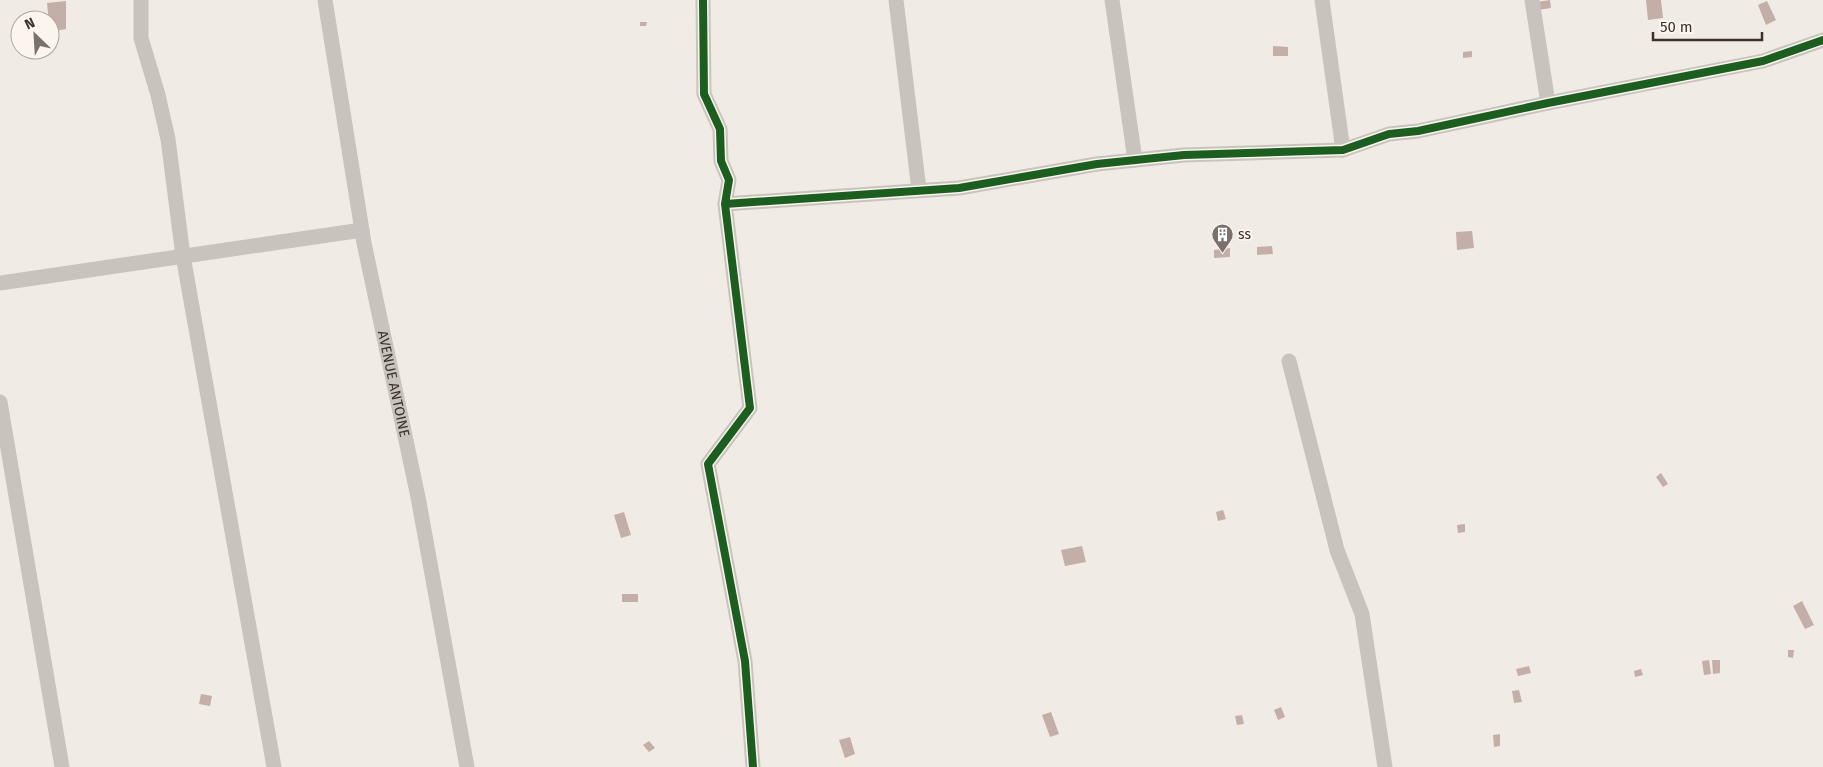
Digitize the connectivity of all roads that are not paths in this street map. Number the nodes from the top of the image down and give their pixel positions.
1 (141, 0) edge
2 (325, 0) edge
3 (703, 0) edge
4 (896, 0) edge
5 (1112, 0) edge
6 (1322, 0) edge
7 (1532, 0) edge
8 (1823, 40) edge
9 (1548, 103) junction
10 (1343, 150) junction
11 (1135, 160) junction
12 (919, 190) junction
13 (725, 204) junction
14 (362, 230) junction
15 (183, 256) junction
16 (0, 282) edge
17 (1289, 361) dead end
18 (0, 402) edge
19 (62, 767) edge
20 (274, 767) edge
21 (467, 767) edge
22 (753, 767) edge
23 (1385, 767) edge

1 - 15 street
2 - 14 street, AVENUE ANTOINE
3 - 13 street
4 - 12 street
5 - 11 street
6 - 10 street
7 - 9 street
8 - 9 street
9 - 10 street
10 - 11 street
11 - 12 street
12 - 13 street
13 - 22 street
14 - 15 street
14 - 21 street, AVENUE ANTOINE
15 - 16 street
15 - 20 street
17 - 23 street
18 - 19 street

